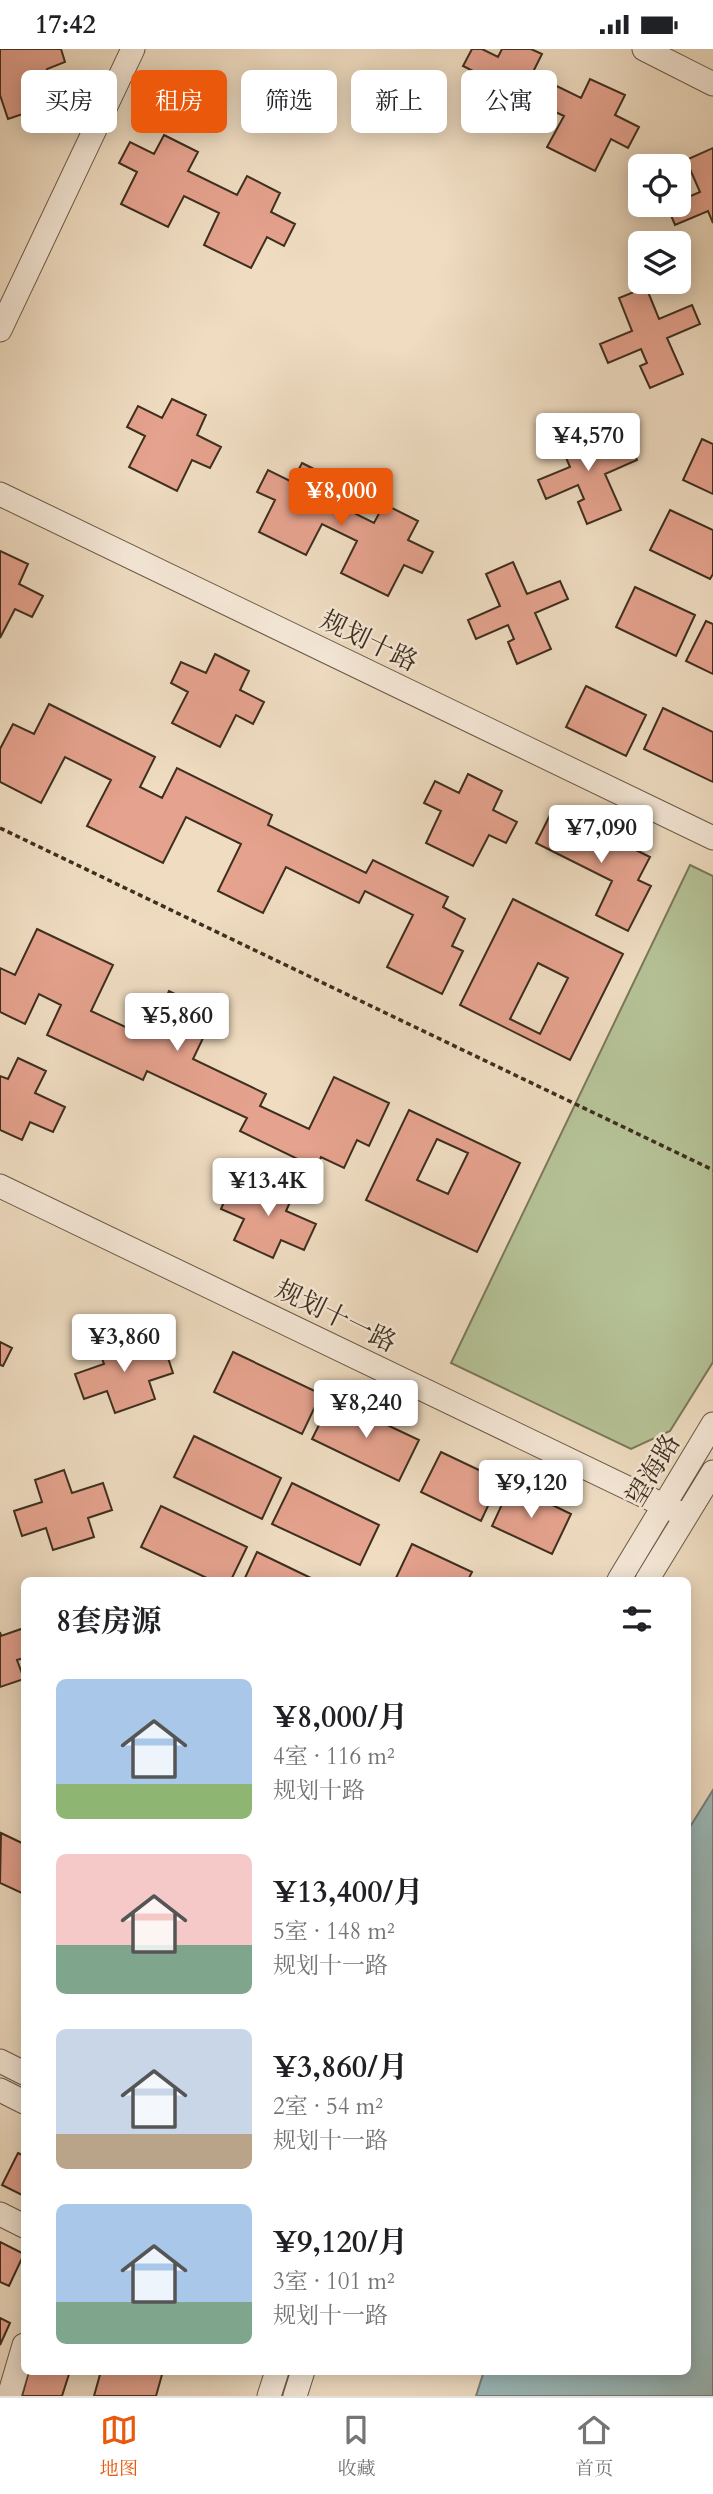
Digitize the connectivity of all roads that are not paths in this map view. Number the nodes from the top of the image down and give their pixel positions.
1 (133, 49) edge
2 (644, 49) edge
3 (713, 83) edge
4 (0, 330) edge
5 (0, 494) edge
6 (713, 838) edge
7 (0, 1186) edge
8 (713, 1424) edge
9 (713, 1472) edge
10 (664, 1505) junction
11 (686, 1516) junction
12 (621, 1577) edge
13 (649, 1577) edge
14 (0, 2061) edge
15 (21, 2072) edge
16 (0, 2090) edge
17 (21, 2100) edge
18 (0, 2214) edge
19 (21, 2224) edge
20 (21, 2353) edge
21 (276, 2375) edge
22 (302, 2375) edge
23 (6, 2391) edge
24 (269, 2396) edge
25 (295, 2396) edge

1 - 4 street
2 - 3 street
5 - 6 street, 规划十路
7 - 10 street, 规划十一路
8 - 10 street, 望海路
9 - 11 street, 望海路
10 - 11 street, 规划十一路
10 - 12 street, 望海路
11 - 13 street, 望海路
14 - 15 street
16 - 17 street
18 - 19 street
20 - 23 street
21 - 24 street
22 - 25 street

